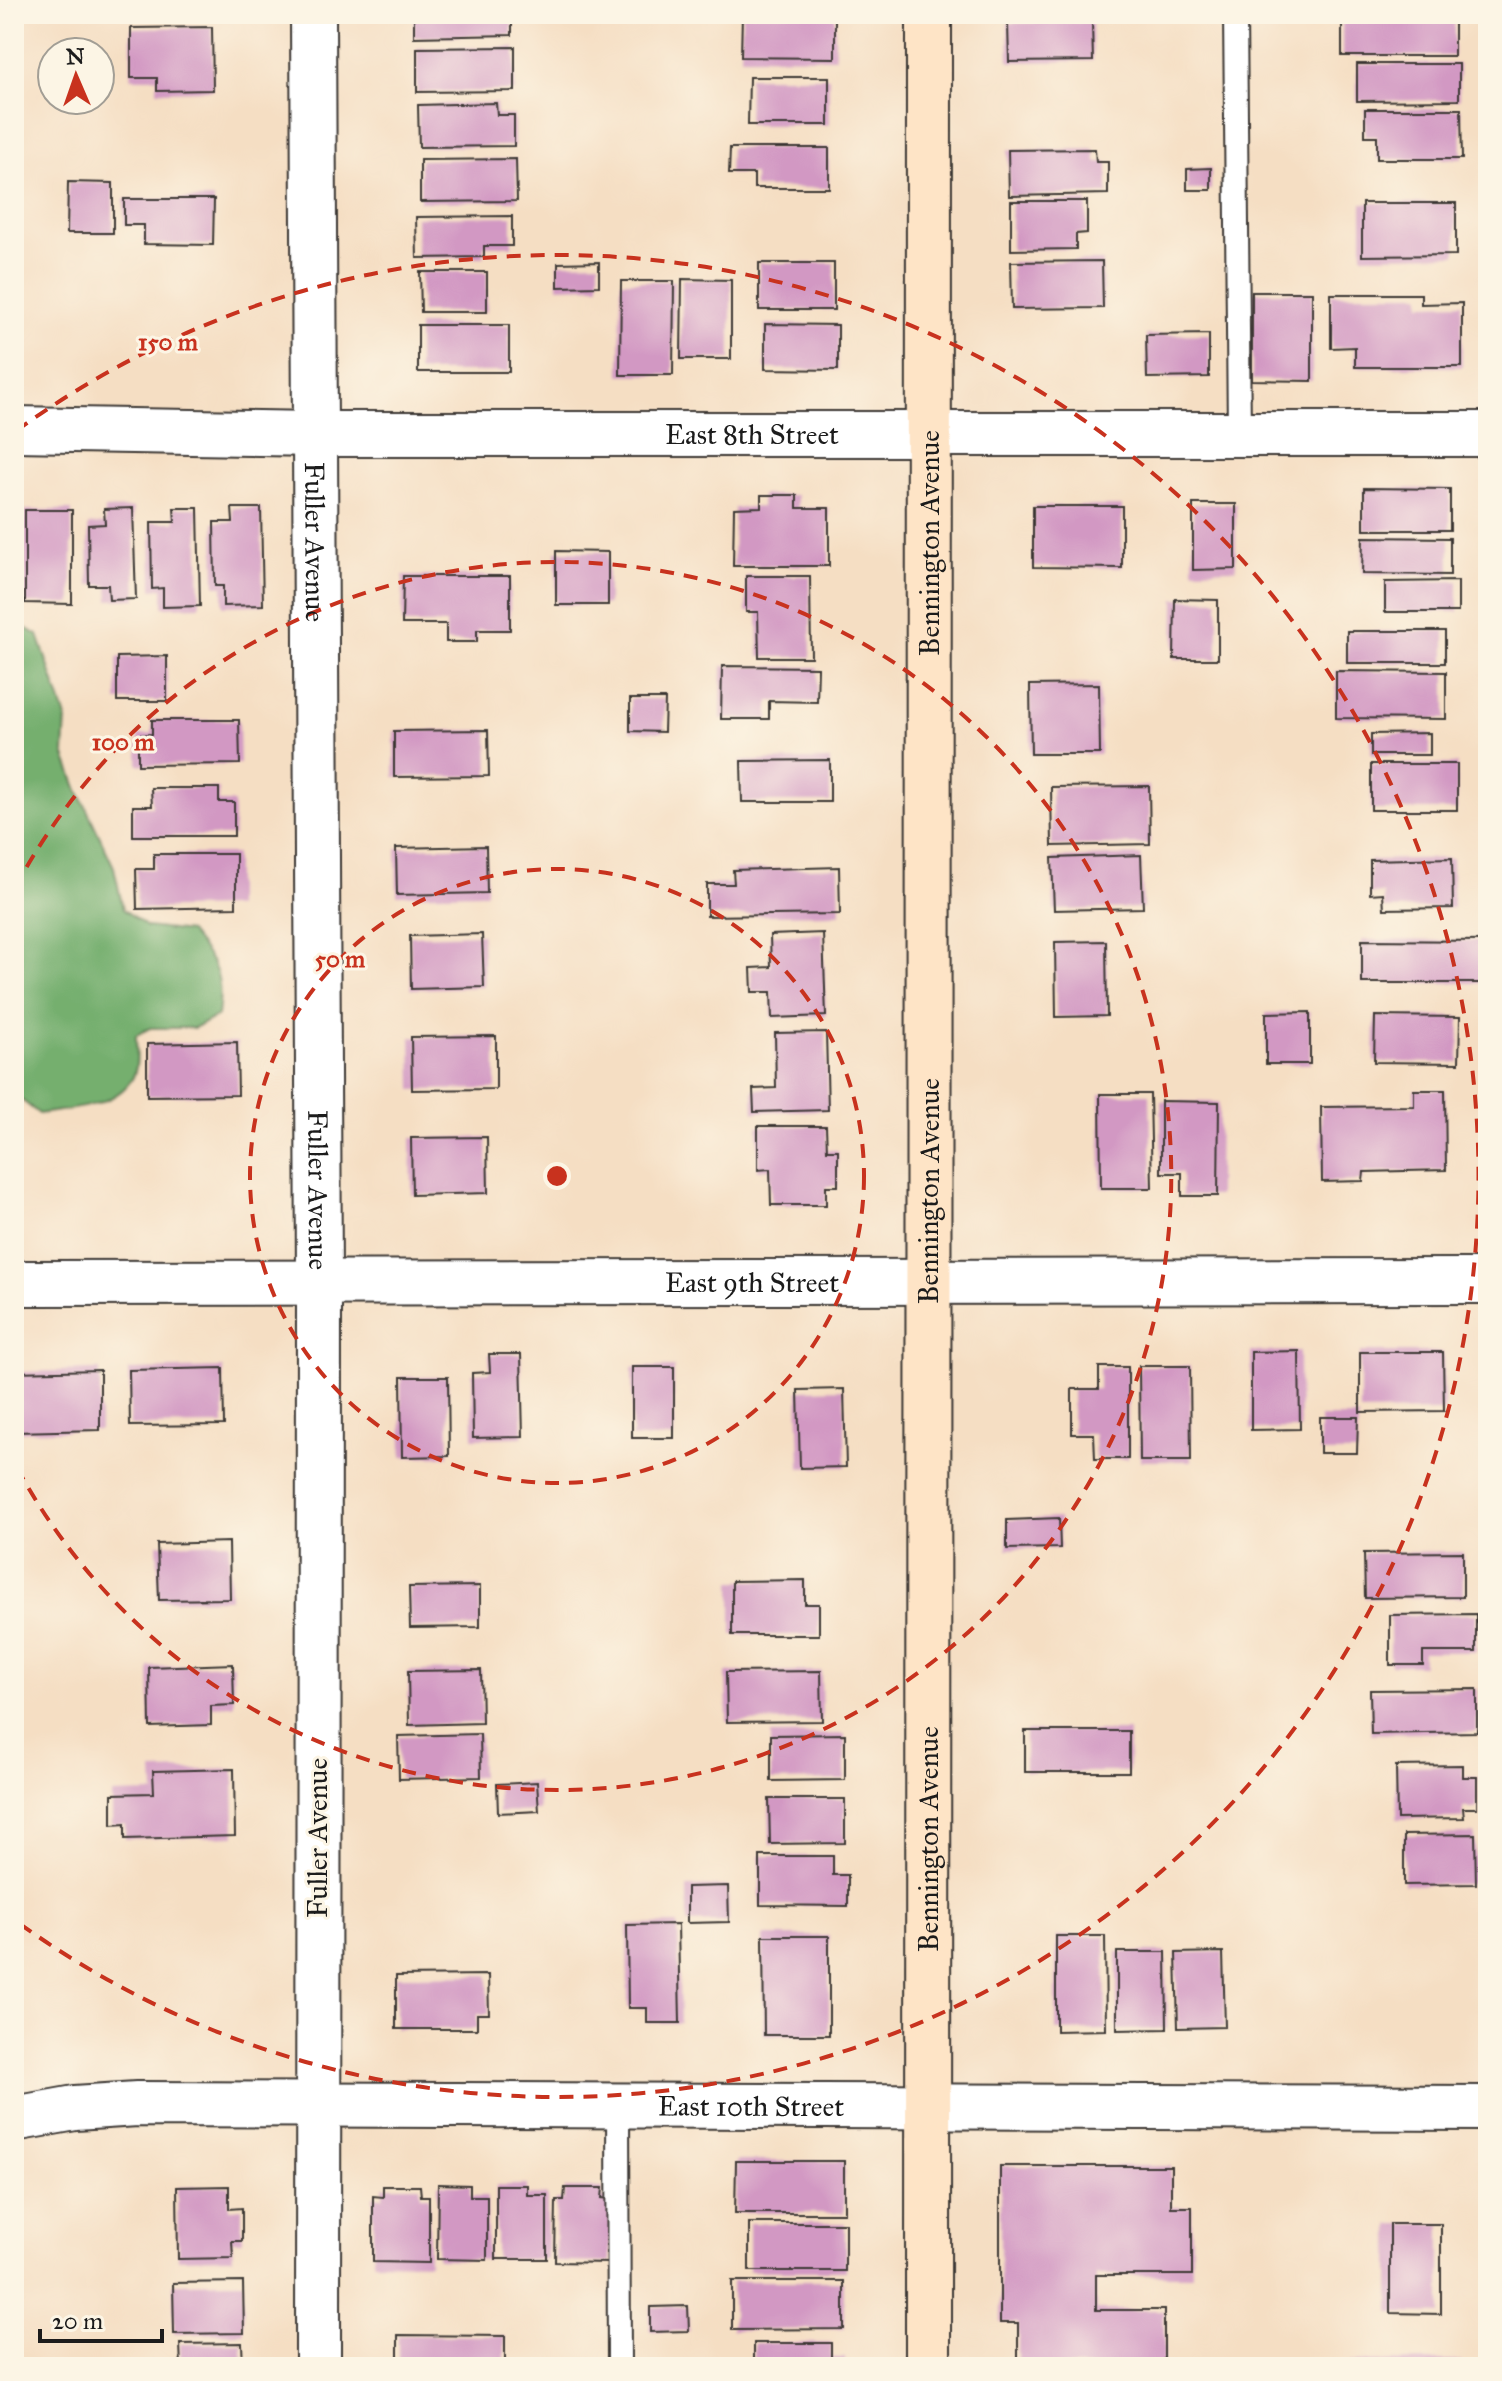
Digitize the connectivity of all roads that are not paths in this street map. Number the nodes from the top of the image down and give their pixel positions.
1 (313, 14) edge
2 (929, 14) edge
3 (1235, 14) edge
4 (14, 429) edge
5 (930, 433) junction
6 (1239, 433) junction
7 (315, 434) junction
8 (1488, 434) edge
9 (1488, 1281) edge
10 (319, 1282) junction
11 (930, 1282) junction
12 (14, 1283) edge
13 (317, 2103) junction
14 (618, 2105) junction
15 (927, 2107) junction
16 (1488, 2108) edge
17 (14, 2119) edge
18 (318, 2367) edge
19 (619, 2367) edge
20 (928, 2367) edge

1 - 7 street, Fuller Avenue
2 - 5 street, Bennington Avenue
3 - 6 lane
4 - 7 street, East 8th Street
5 - 6 street, East 8th Street
5 - 7 street, East 8th Street
5 - 11 street, Bennington Avenue
6 - 8 street, East 8th Street
7 - 10 street, Fuller Avenue
9 - 11 street, East 9th Street
10 - 11 street, East 9th Street
10 - 12 street, East 9th Street
10 - 13 street, Fuller Avenue
11 - 15 street, Bennington Avenue
13 - 14 street, East 10th Street
13 - 17 street, East 10th Street
13 - 18 street, Fuller Avenue
14 - 15 street, East 10th Street
14 - 19 lane
15 - 16 street, East 10th Street
15 - 20 street, Bennington Avenue

